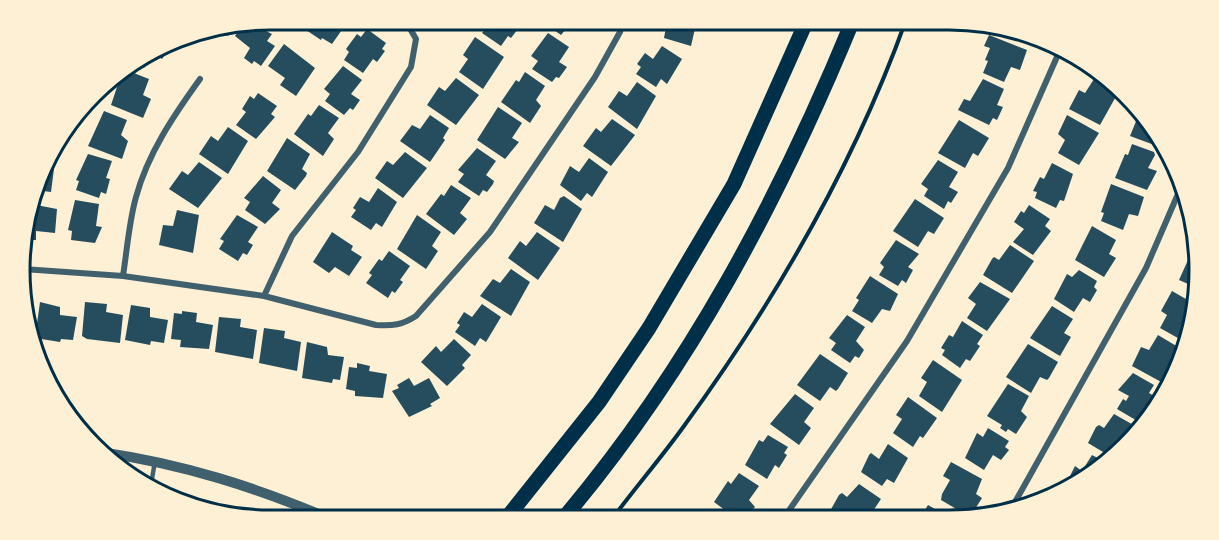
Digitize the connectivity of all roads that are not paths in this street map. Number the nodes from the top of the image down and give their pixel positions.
1 (411, 30) edge
2 (621, 30) edge
3 (803, 30) edge
4 (849, 30) edge
5 (1057, 56) edge
6 (201, 79) dead end
7 (1177, 196) edge
8 (30, 269) edge
9 (123, 276) junction
10 (264, 296) junction
11 (117, 454) edge
12 (156, 460) junction
13 (152, 479) edge
14 (1017, 500) edge
15 (308, 510) edge
16 (513, 510) edge
17 (570, 510) edge
18 (789, 510) edge

1 - 10 street
2 - 10 street
3 - 16 main road
4 - 17 main road
5 - 18 street
6 - 9 street
7 - 14 street
8 - 9 street
9 - 10 street
11 - 12 street
12 - 13 lane
12 - 15 street

